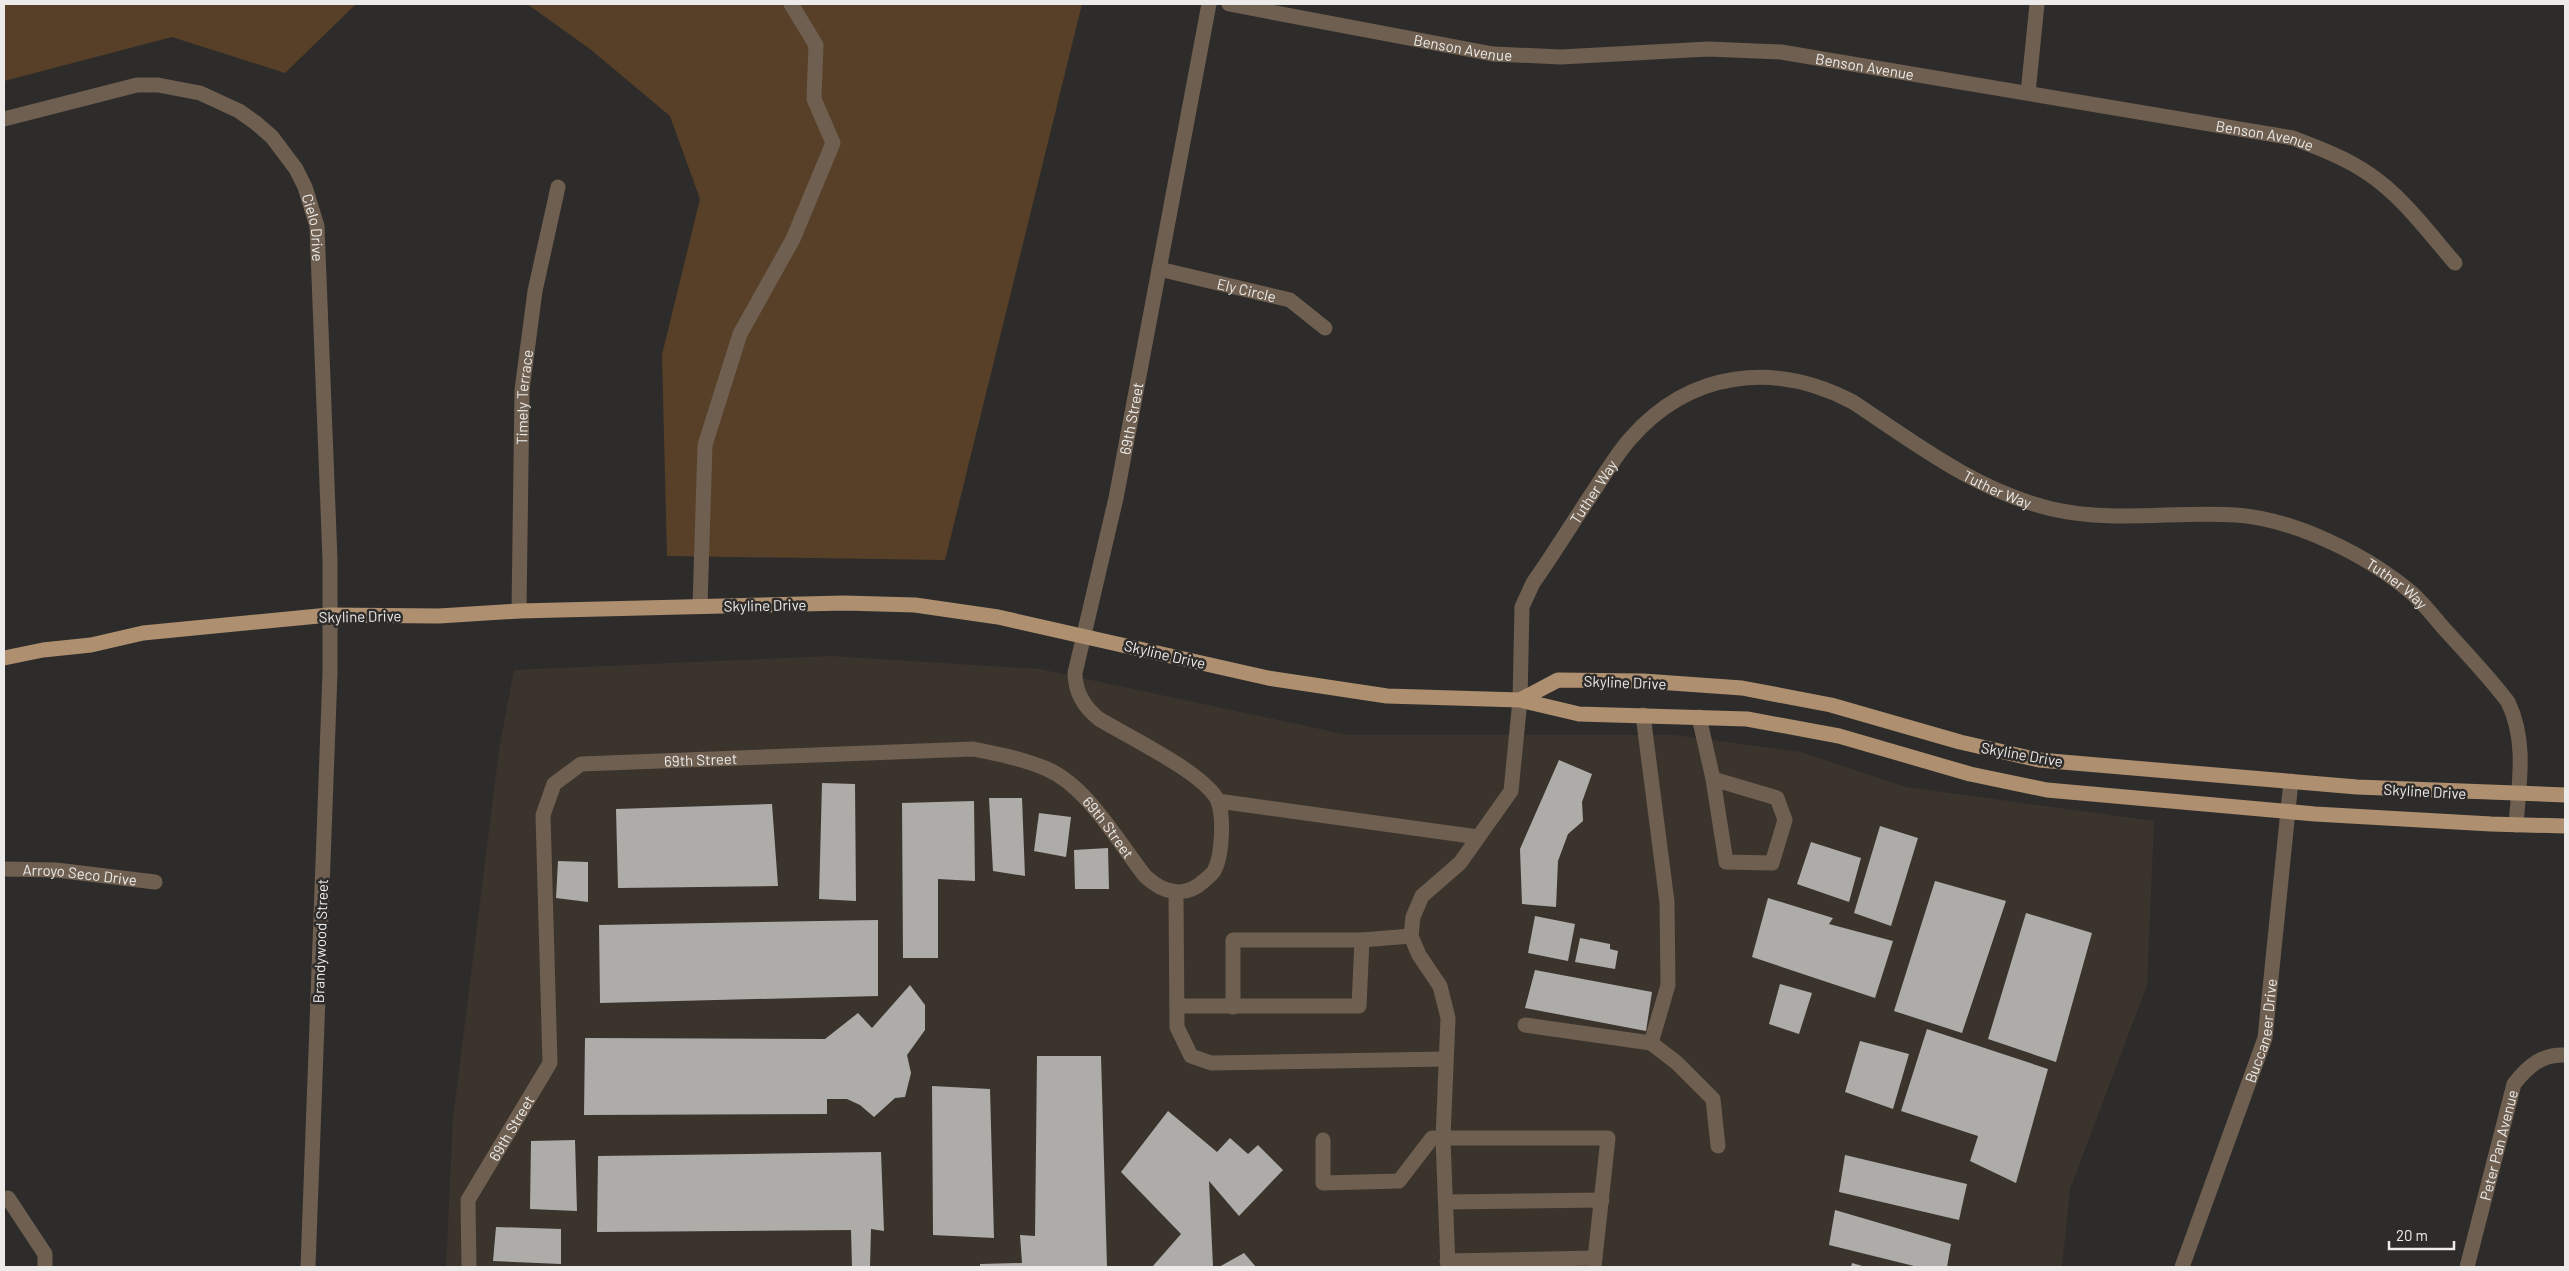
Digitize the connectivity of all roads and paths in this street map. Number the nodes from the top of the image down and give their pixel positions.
1 (791, 4) edge
2 (1209, 4) edge
3 (1229, 4) edge
4 (2037, 4) edge
5 (2028, 93) junction
6 (4, 119) edge
7 (558, 187) dead end
8 (2455, 262) dead end
9 (1159, 269) junction
10 (1325, 328) dead end
11 (700, 606) junction
12 (519, 611) junction
13 (329, 615) junction
14 (1086, 636) junction
15 (4, 658) edge
16 (1520, 700) junction
17 (1643, 715) junction
18 (1699, 717) junction
19 (1713, 779) junction
20 (2290, 781) junction
21 (2518, 795) junction
22 (2565, 795) edge
23 (1218, 801) junction
24 (2288, 811) junction
25 (2516, 825) junction
26 (2565, 826) edge
27 (1478, 837) junction
28 (4, 869) edge
29 (155, 882) dead end
30 (1176, 894) junction
31 (1411, 936) junction
32 (1362, 940) junction
33 (1177, 1006) junction
34 (1233, 1007) junction
35 (1525, 1025) dead end
36 (1651, 1043) junction
37 (2565, 1055) edge
38 (1445, 1059) junction
39 (1443, 1139) junction
40 (1323, 1140) dead end
41 (1718, 1146) dead end
42 (8, 1198) dead end
43 (1602, 1200) junction
44 (1446, 1202) junction
45 (1595, 1262) edge
46 (1448, 1264) edge
47 (45, 1267) edge
48 (308, 1267) edge
49 (469, 1267) edge
50 (2182, 1267) edge
51 (2467, 1267) edge

1 - 11 street
2 - 9 street, 69th Street
3 - 5 street, Benson Avenue
4 - 5 street
5 - 8 street, Benson Avenue
6 - 13 street, Cielo Drive
7 - 12 street, Timely Terrace
9 - 10 street, Ely Circle
9 - 14 street, 69th Street
11 - 12 main road, Skyline Drive
11 - 14 main road, Skyline Drive
12 - 13 main road, Skyline Drive
13 - 15 main road, Skyline Drive
13 - 48 street, Brandywood Street
14 - 16 main road, Skyline Drive
14 - 23 street, 69th Street
16 - 17 main road, Skyline Drive
16 - 20 main road, Skyline Drive
16 - 21 street, Tuther Way
16 - 27 street, Tuther Way
17 - 18 main road, Skyline Drive
17 - 36 street
18 - 19 street
18 - 24 main road, Skyline Drive
19 - 19 street
20 - 21 main road, Skyline Drive
20 - 24 street, Buccaneer Drive
21 - 22 main road, Skyline Drive
21 - 25 street, Tuther Way
23 - 27 street
23 - 30 street
24 - 25 main road, Skyline Drive
24 - 50 street, Buccaneer Drive
25 - 26 main road, Skyline Drive
27 - 31 street, Tuther Way
28 - 29 street, Arroyo Seco Drive
30 - 33 street
30 - 49 street, 69th Street
31 - 32 street
31 - 38 street
32 - 34 street
32 - 34 street
33 - 34 street
33 - 38 street
35 - 36 street
36 - 41 street
37 - 51 street, Peter Pan Avenue
38 - 39 street
39 - 40 street
39 - 43 street
39 - 44 street
42 - 47 street
43 - 44 street
43 - 45 street
44 - 46 street
45 - 46 street

